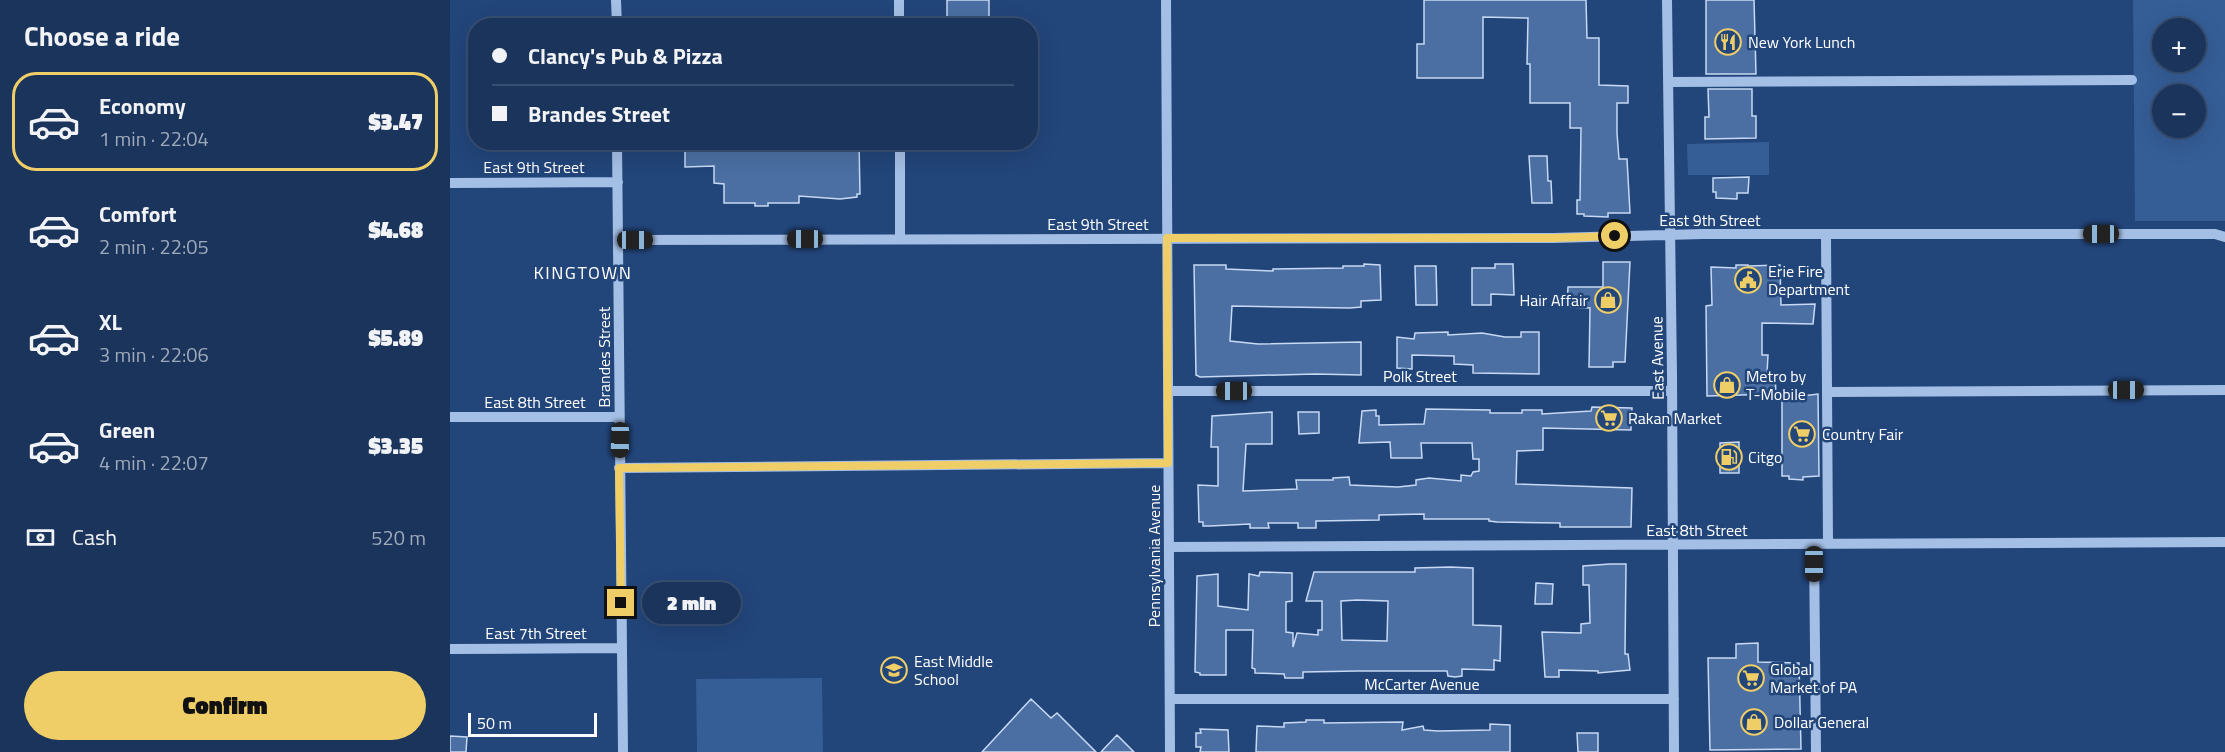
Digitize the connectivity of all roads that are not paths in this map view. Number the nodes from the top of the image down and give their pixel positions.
1 (616, 0) edge
2 (899, 0) edge
3 (1166, 0) edge
4 (1667, 0) edge
5 (617, 18) edge
6 (899, 18) edge
7 (2132, 80) dead end
8 (1668, 82) junction
9 (617, 150) edge
10 (900, 150) edge
11 (618, 182) junction
12 (450, 183) edge
13 (1670, 235) junction
14 (1826, 235) junction
15 (2225, 237) edge
16 (1167, 238) junction
17 (900, 239) junction
18 (618, 240) junction
19 (2225, 390) edge
20 (1168, 391) junction
21 (1672, 391) junction
22 (1828, 392) junction
23 (450, 417) edge
24 (619, 417) junction
25 (1168, 463) junction
26 (619, 468) junction
27 (2225, 542) edge
28 (1814, 544) junction
29 (1828, 544) junction
30 (1673, 545) junction
31 (1169, 547) junction
32 (622, 648) junction
33 (450, 649) edge
34 (1170, 699) junction
35 (1674, 699) junction
36 (622, 752) edge
37 (1170, 752) edge
38 (1674, 752) edge
39 (1816, 752) edge

1 - 5 street
2 - 6 street
3 - 16 street, Pennsylvania Avenue
4 - 8 street, East Avenue
7 - 8 street
8 - 13 street, East Avenue
9 - 11 street, Brandes Street
10 - 17 street
11 - 12 street, East 9th Street
11 - 18 street, Brandes Street
13 - 14 street, East 9th Street
13 - 16 street, East 9th Street
13 - 21 street, East Avenue
14 - 15 street, East 9th Street
14 - 22 street
16 - 17 street, East 9th Street
16 - 20 street, Pennsylvania Avenue
17 - 18 street, East 9th Street
18 - 24 street, Brandes Street
19 - 22 street
20 - 21 street, Polk Street
20 - 25 street, Pennsylvania Avenue
21 - 30 street, East Avenue
22 - 29 street
23 - 24 street, East 8th Street
24 - 26 street, Brandes Street
25 - 26 street
25 - 31 street, Pennsylvania Avenue
26 - 32 street, Brandes Street
27 - 29 street, East 8th Street
28 - 29 street, East 8th Street
28 - 30 street, East 8th Street
28 - 39 street
30 - 31 street, East 8th Street
30 - 35 street, East Avenue
31 - 34 street, Pennsylvania Avenue
32 - 33 street, East 7th Street
32 - 36 street, Brandes Street
34 - 35 street, McCarter Avenue
34 - 37 street, Pennsylvania Avenue
35 - 38 street, East Avenue

